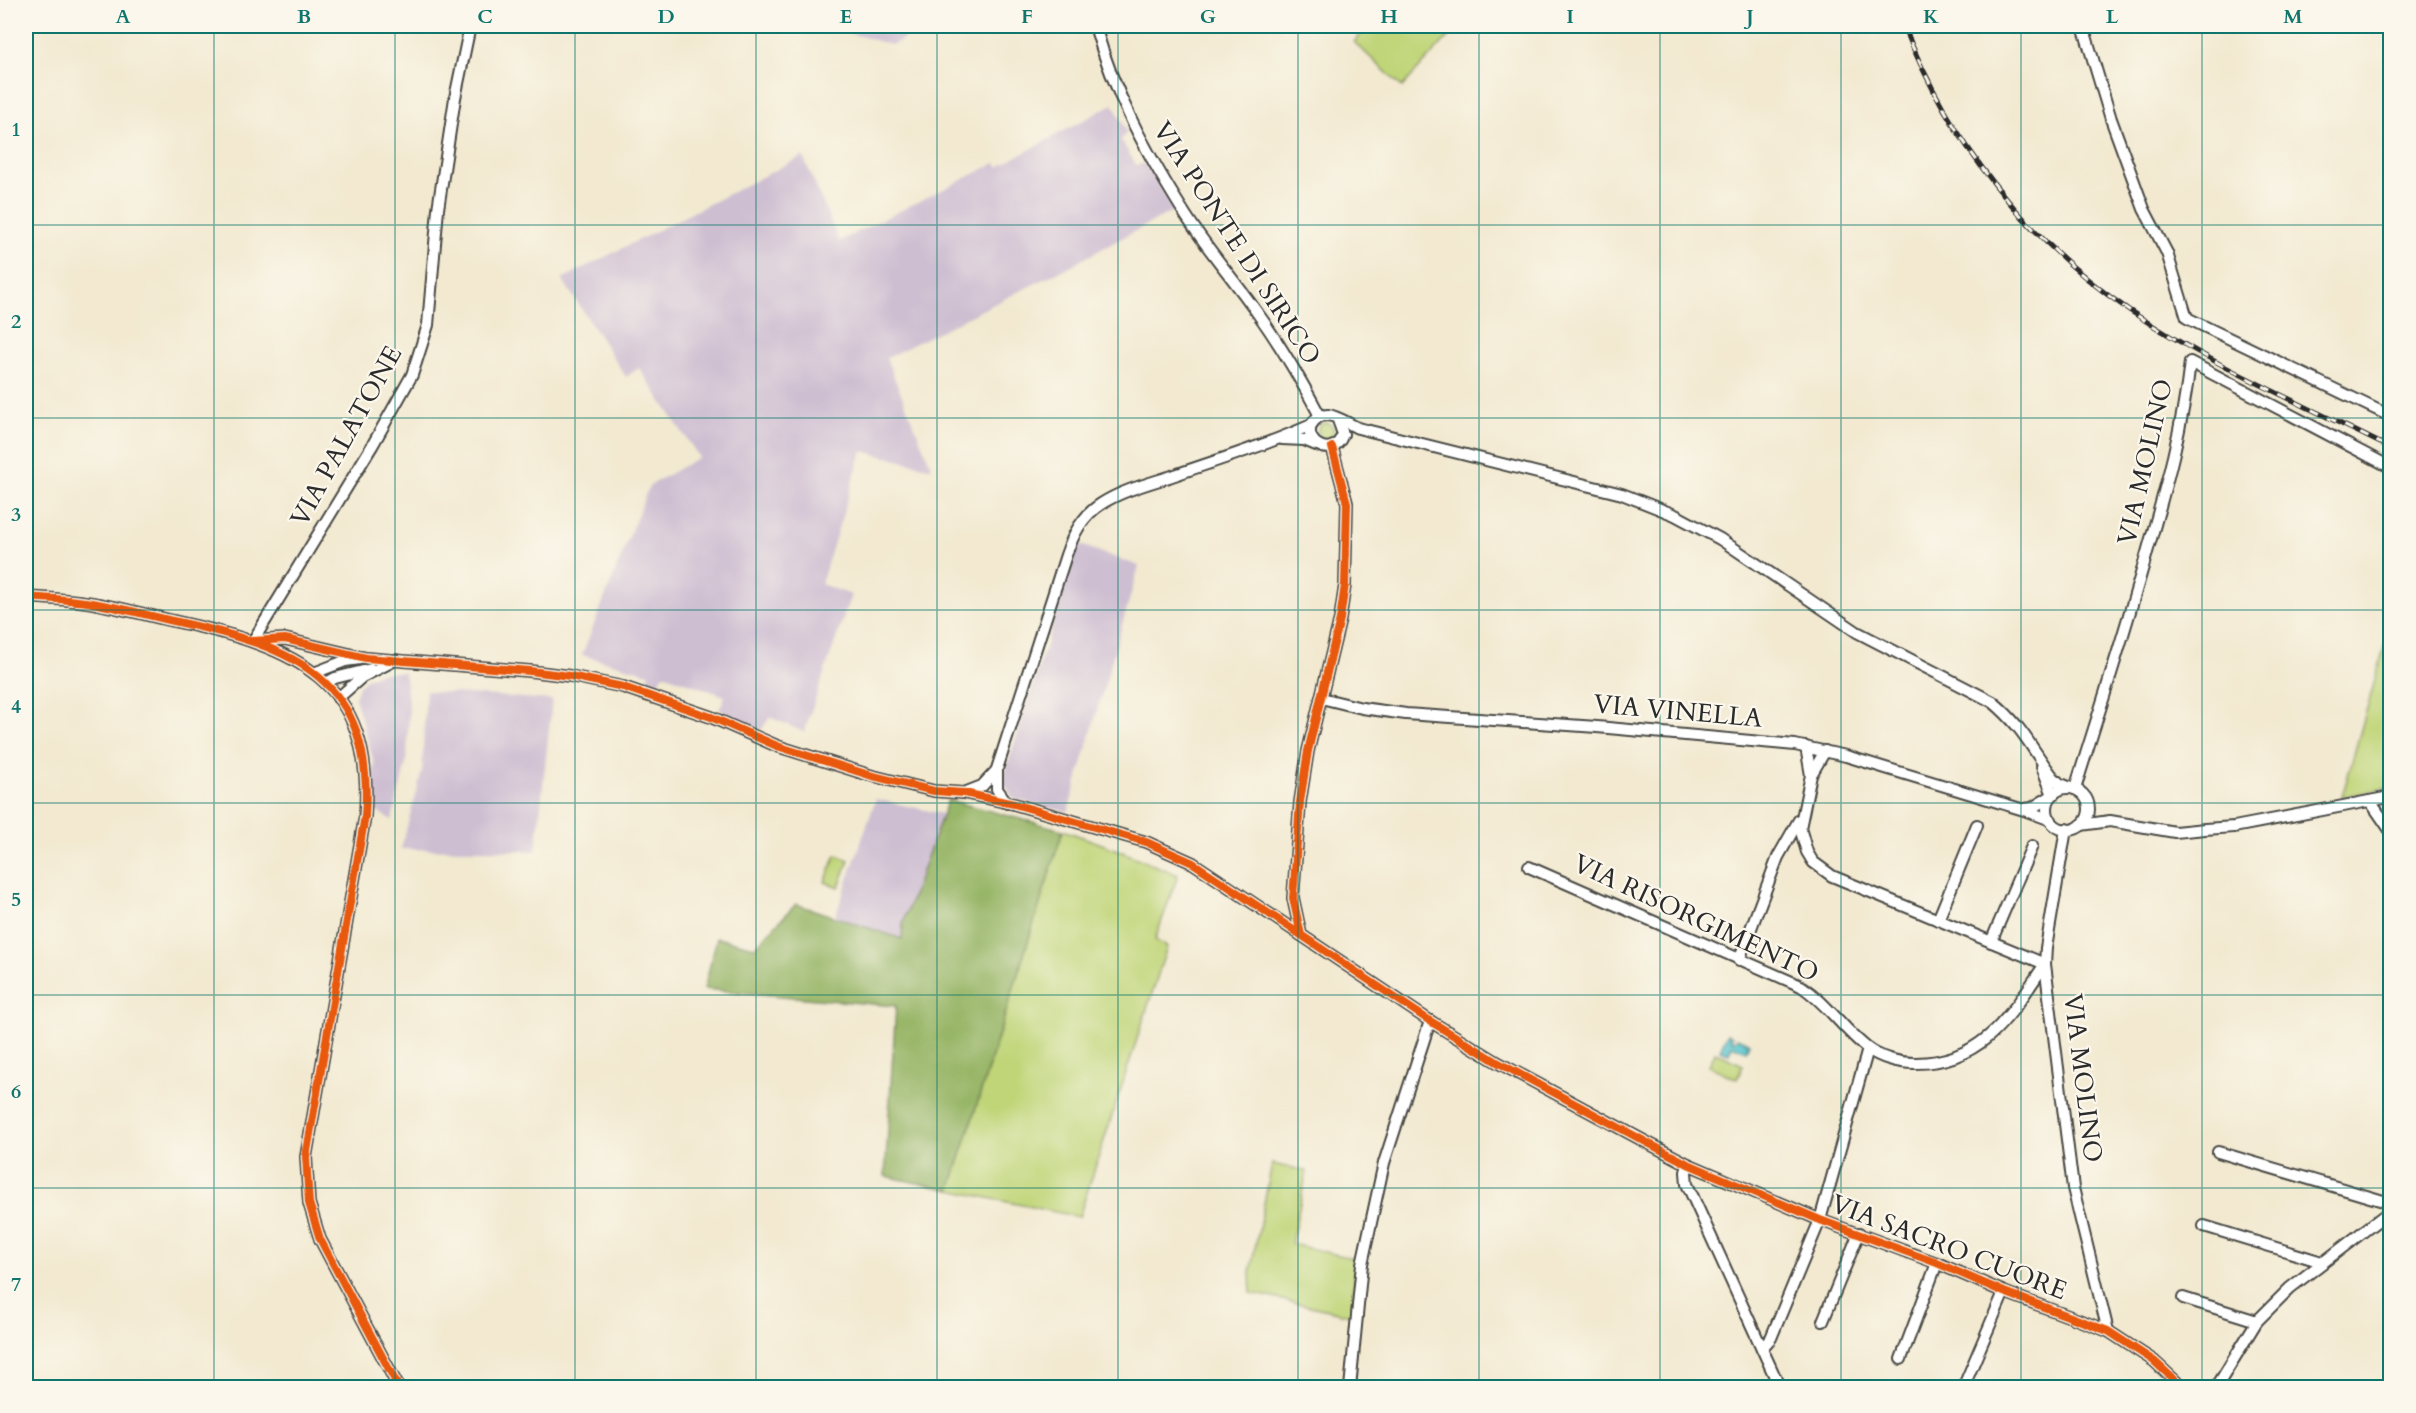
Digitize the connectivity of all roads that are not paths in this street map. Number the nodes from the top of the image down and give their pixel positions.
1 (470, 26) edge
2 (1095, 26) edge
3 (2083, 26) edge
4 (1320, 416) junction
5 (2391, 416) edge
6 (1338, 420) junction
7 (1311, 425) junction
8 (1370, 431) junction
9 (1282, 438) junction
10 (1336, 443) junction
11 (1318, 446) junction
12 (2391, 467) edge
13 (26, 597) edge
14 (253, 641) junction
15 (366, 658) junction
16 (397, 659) junction
17 (378, 668) junction
18 (314, 673) junction
19 (326, 683) junction
20 (338, 698) junction
21 (1321, 698) junction
22 (1806, 747) junction
23 (2036, 750) junction
24 (1825, 751) junction
25 (997, 769) junction
26 (1811, 775) junction
27 (982, 786) junction
28 (2073, 788) junction
29 (997, 789) junction
30 (964, 793) junction
31 (2053, 795) junction
32 (984, 797) junction
33 (2088, 800) junction
34 (2389, 800) edge
35 (2370, 801) junction
36 (1007, 803) junction
37 (2024, 810) junction
38 (1801, 818) junction
39 (2051, 820) junction
40 (2119, 822) junction
41 (1977, 825) dead end
42 (2081, 825) junction
43 (2066, 829) junction
44 (2391, 830) edge
45 (2032, 846) dead end
46 (1529, 867) dead end
47 (1938, 920) junction
48 (1301, 935) junction
49 (1991, 942) junction
50 (1739, 960) junction
51 (2045, 964) junction
52 (1430, 1021) junction
53 (1868, 1049) junction
54 (2218, 1152) dead end
55 (1688, 1164) junction
56 (2391, 1203) edge
57 (2391, 1211) edge
58 (1820, 1220) junction
59 (2204, 1226) dead end
60 (1859, 1233) junction
61 (2322, 1262) junction
62 (1937, 1263) junction
63 (2004, 1292) junction
64 (2182, 1298) dead end
65 (1823, 1321) dead end
66 (2257, 1321) junction
67 (2108, 1331) junction
68 (1762, 1348) junction
69 (1901, 1359) dead end
70 (399, 1388) edge
71 (1350, 1388) edge
72 (1780, 1388) edge
73 (1963, 1388) edge
74 (2183, 1388) edge
75 (2216, 1388) edge

1 - 14 street, VIA PALATONE
2 - 4 street, VIA PONTE DI SIRICO
3 - 5 street
4 - 6 street
4 - 7 street
6 - 8 street
6 - 10 street
7 - 9 street
7 - 11 street
8 - 10 street
8 - 23 street
9 - 11 street
9 - 25 street
10 - 11 street
10 - 21 street
12 - 28 street, VIA MOLINO
13 - 14 street
14 - 15 street
14 - 18 street
15 - 16 street, VIA SACRO CUORE
15 - 18 street
16 - 17 street
16 - 30 street, VIA SACRO CUORE
17 - 19 street
17 - 20 street
18 - 19 street
19 - 20 street
20 - 70 street
21 - 22 street, VIA VINELLA
21 - 48 street
22 - 24 street, VIA VINELLA
22 - 26 street
23 - 28 street
23 - 31 street
24 - 26 street
24 - 37 street, VIA VINELLA
25 - 27 street
25 - 29 street
26 - 38 street
27 - 30 street
27 - 32 street
28 - 31 street
28 - 33 street
29 - 32 street
29 - 36 street
30 - 32 street, VIA SACRO CUORE
31 - 37 street
31 - 39 street
32 - 36 street, VIA SACRO CUORE
33 - 40 street
33 - 42 street
34 - 35 street
35 - 40 street
35 - 44 street
36 - 48 street, VIA SACRO CUORE
37 - 39 street, VIA VINELLA
38 - 47 street
38 - 50 street
39 - 43 street
40 - 42 street
41 - 47 street
42 - 43 street
43 - 51 street, VIA MOLINO
45 - 49 street
46 - 50 street, VIA RISORGIMENTO
47 - 49 street
48 - 52 street, VIA SACRO CUORE
49 - 51 street
50 - 53 street, VIA RISORGIMENTO
51 - 53 street, VIA RISORGIMENTO
51 - 67 street, VIA MOLINO
52 - 55 street, VIA SACRO CUORE
52 - 71 street
53 - 58 street
54 - 56 street
55 - 58 street, VIA SACRO CUORE
55 - 68 street
57 - 61 street
58 - 60 street, VIA SACRO CUORE
58 - 68 street
59 - 61 street
60 - 62 street, VIA SACRO CUORE
60 - 65 street
61 - 66 street
62 - 63 street, VIA SACRO CUORE
62 - 69 street
63 - 67 street, VIA SACRO CUORE
63 - 73 street
64 - 66 street
66 - 75 street
67 - 74 street, VIA SACRO CUORE
68 - 72 street

